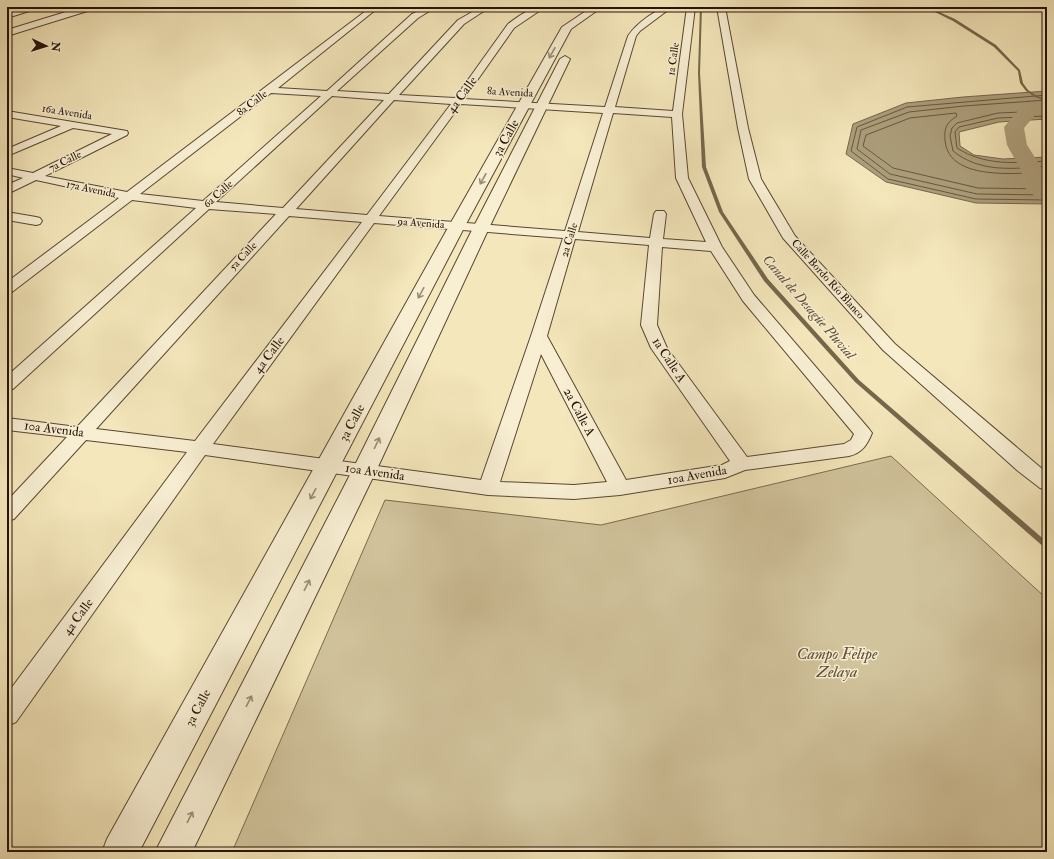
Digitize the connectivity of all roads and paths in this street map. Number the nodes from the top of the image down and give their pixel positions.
1 (38, 7) edge
2 (56, 7) edge
3 (91, 7) edge
4 (379, 7) edge
5 (432, 7) edge
6 (486, 7) edge
7 (541, 7) edge
8 (598, 7) edge
9 (613, 7) edge
10 (668, 7) edge
11 (691, 7) edge
12 (721, 7) edge
13 (372, 9) edge
14 (80, 10) junction
15 (7, 16) edge
16 (7, 33) edge
17 (269, 90) junction
18 (330, 93) junction
19 (391, 97) junction
20 (458, 101) junction
21 (532, 106) junction
22 (609, 110) junction
23 (7, 114) edge
24 (677, 114) junction
25 (20, 116) junction
26 (7, 122) edge
27 (71, 125) junction
28 (123, 133) joint
29 (7, 153) edge
30 (7, 171) edge
31 (34, 177) junction
32 (7, 190) edge
33 (127, 196) junction
34 (206, 205) junction
35 (284, 212) junction
36 (660, 214) dead end
37 (7, 216) edge
38 (370, 219) junction
39 (36, 221) dead end
40 (457, 226) junction
41 (481, 228) junction
42 (570, 235) junction
43 (656, 242) junction
44 (715, 247) junction
45 (7, 289) edge
46 (539, 336) junction
47 (7, 385) edge
48 (7, 424) edge
49 (82, 433) junction
50 (200, 448) junction
51 (742, 464) junction
52 (329, 465) junction
53 (364, 471) junction
54 (1047, 483) edge
55 (488, 488) junction
56 (620, 488) junction
57 (7, 514) edge
58 (7, 714) edge
59 (120, 852) edge
60 (173, 852) edge

1 - 15 street
2 - 14 street
3 - 14 street
4 - 13 street, 8a Calle
5 - 18 street, 6a Calle
6 - 19 street, 5a Calle
7 - 20 street, 4a Calle
8 -> 21 street, 3a Calle
9 - 21 street, 3a Calle
10 - 22 street, 2a Calle
11 - 24 street, 1a Calle
12 - 54 street, Calle Bordo Río Blanco
13 - 17 street, 8a Calle
14 - 16 street
17 - 18 street, 8a Avenida
17 - 33 street, 8a Calle
18 - 19 street, 8a Avenida
18 - 34 street, 6a Calle
19 - 20 street, 8a Avenida
19 - 35 street, 5a Calle
20 - 21 street, 8a Avenida
20 - 38 street, 4a Calle
21 - 22 street, 8a Avenida
21 -> 40 street, 3a Calle
21 - 41 street, 3a Calle
22 - 24 street, 8a Avenida
22 - 42 street, 2a Calle
23 - 25 street, 16a Avenida
24 - 44 street, 1a Calle
25 - 26 street
25 - 27 street, 16a Avenida
27 - 28 street, 16a Avenida
27 - 29 street
28 - 31 street, 7a Calle
30 - 31 street, 17a Avenida
31 - 32 street, 7a Calle
31 - 33 street, 17a Avenida
33 - 34 street, 9a Avenida
33 - 45 street, 8a Calle
34 - 35 street, 9a Avenida
34 - 47 street, 6a Calle
35 - 38 street, 9a Avenida
35 - 49 street, 5a Calle
36 - 43 street, 1a Calle A
37 - 39 street
38 - 40 street, 9a Avenida
38 - 50 street, 4a Calle
40 - 41 street, 9a Avenida
40 -> 52 street, 3a Calle
41 - 42 street, 9a Avenida
53 -> 41 street, 3a Calle
42 - 43 street, 9a Avenida
42 - 46 street, 2a Calle
43 - 44 street, 9a Avenida
43 - 51 street, 1a Calle A
44 - 51 street, 10a Avenida
46 - 55 street, 2a Calle
46 - 56 street, 2a Calle A
48 - 49 street, 10a Avenida
49 - 50 street, 10a Avenida
49 - 57 street, 5a Calle
50 - 52 street, 10a Avenida
50 - 58 street, 4a Calle
51 - 56 street, 10a Avenida
52 - 53 street, 10a Avenida
52 -> 59 street, 3a Calle
53 - 55 street, 10a Avenida
60 -> 53 street, 3a Calle
55 - 56 street, 10a Avenida

